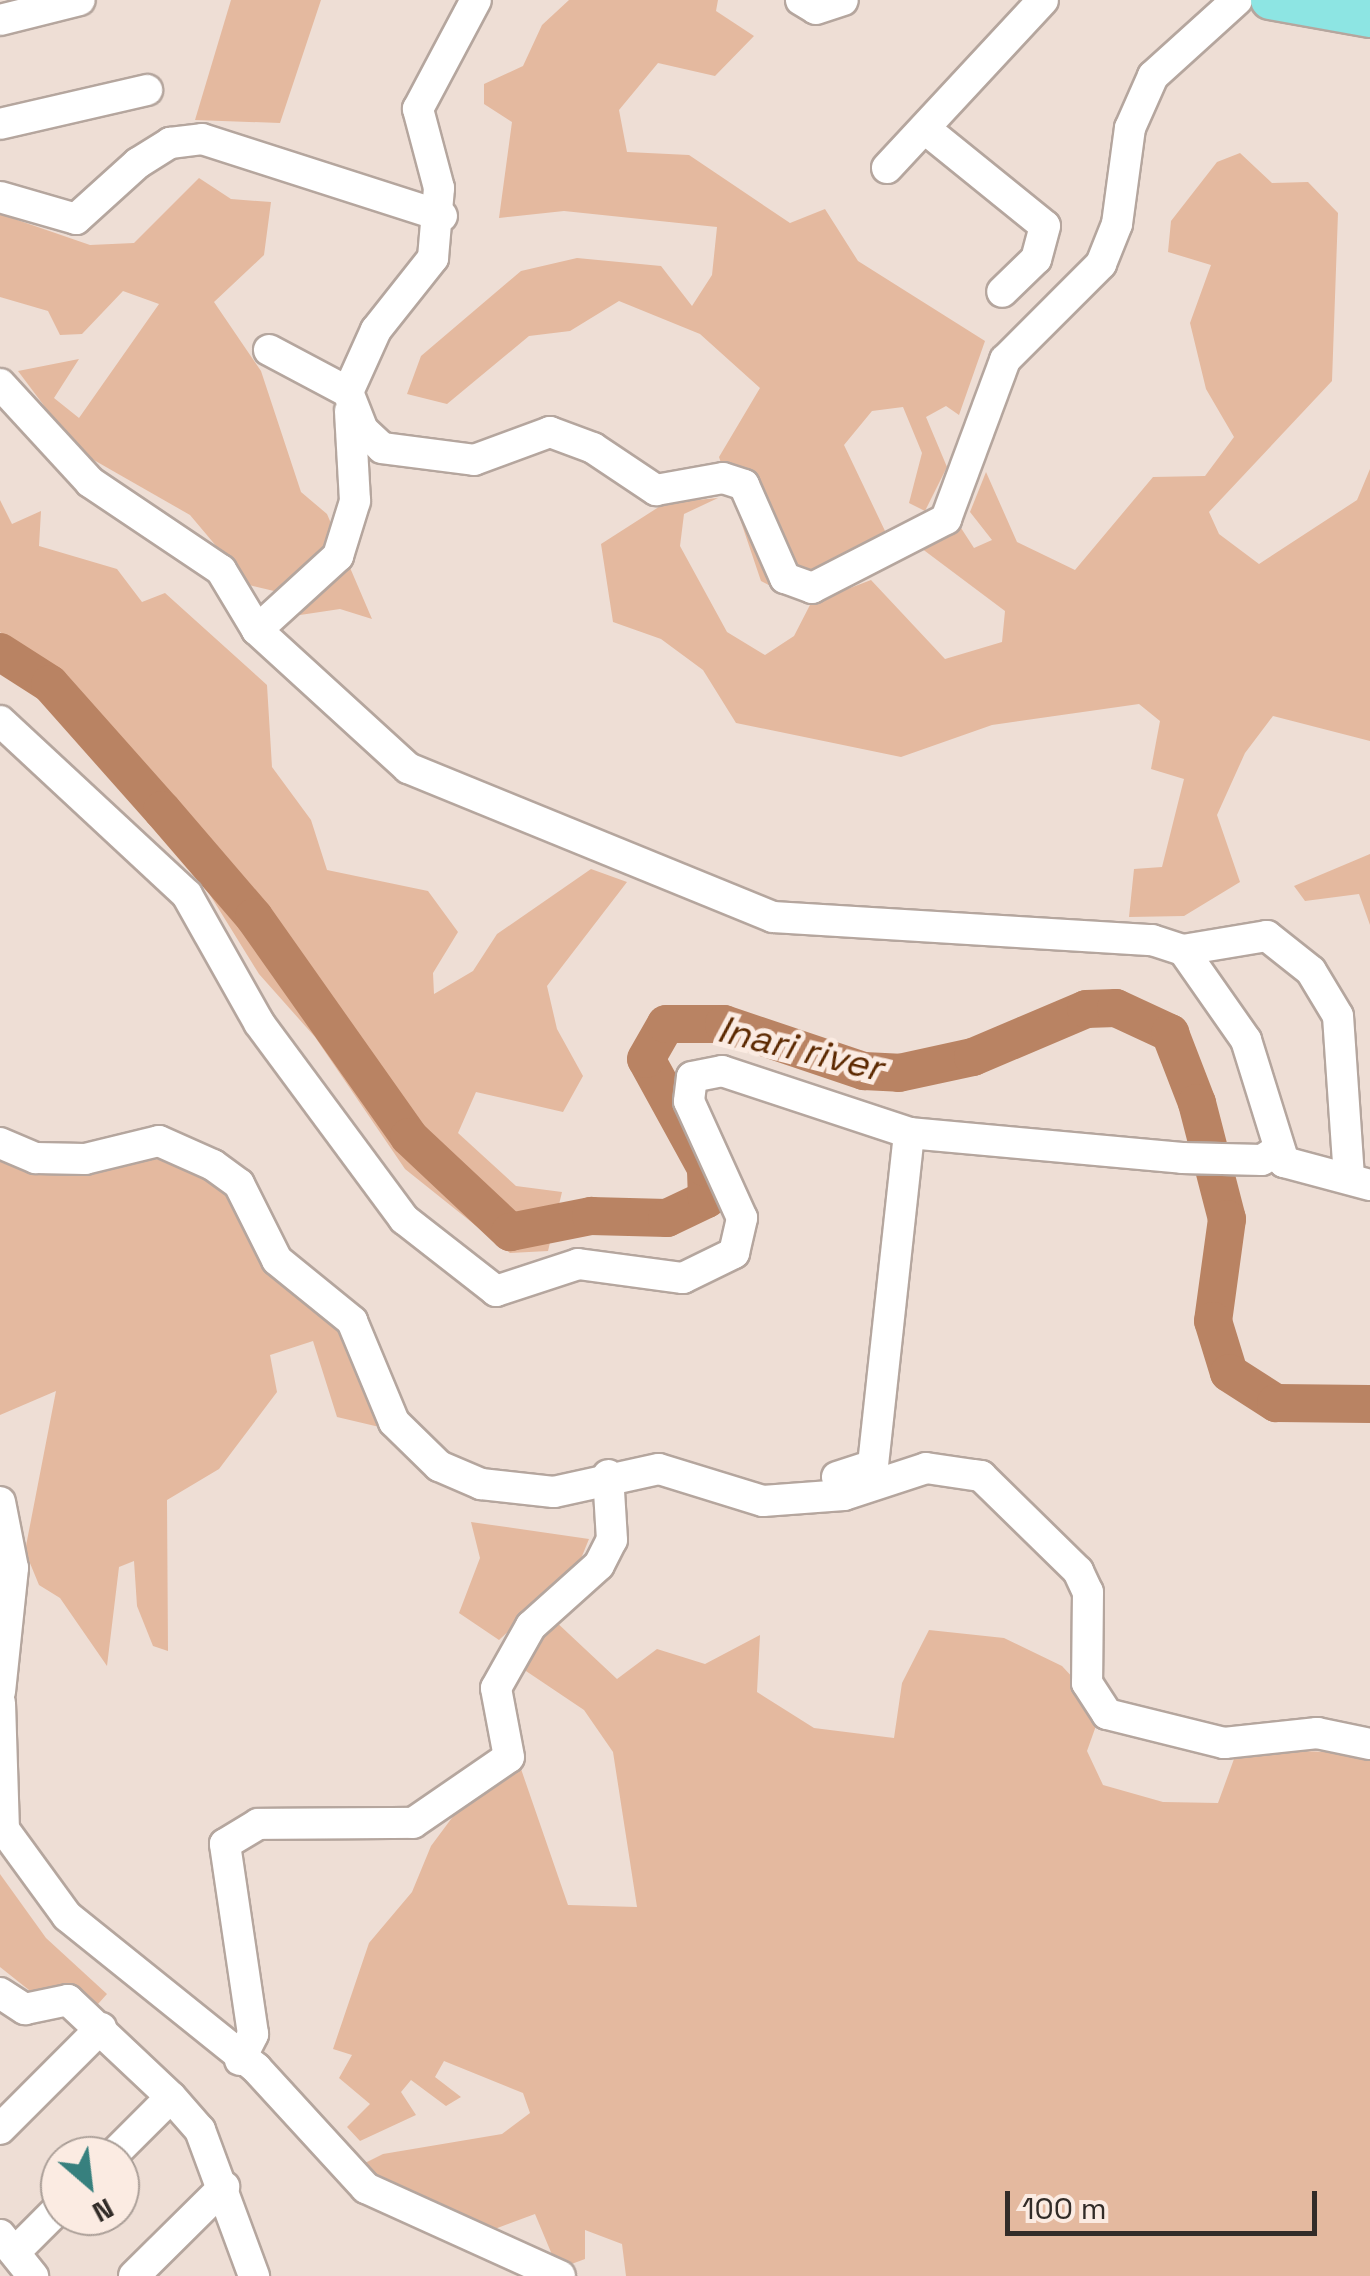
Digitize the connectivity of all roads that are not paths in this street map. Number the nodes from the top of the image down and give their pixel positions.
1 (80, 0) edge
2 (476, 0) edge
3 (801, 0) edge
4 (844, 0) edge
5 (1043, 0) edge
6 (1237, 0) edge
7 (1270, 0) edge
8 (43, 4) edge
9 (1370, 18) edge
10 (0, 20) edge
11 (147, 90) dead end
12 (0, 124) edge
13 (930, 132) junction
14 (887, 168) dead end
15 (0, 197) edge
16 (442, 216) junction
17 (1002, 292) dead end
18 (269, 350) dead end
19 (0, 384) edge
20 (348, 392) junction
21 (257, 630) junction
22 (0, 721) edge
23 (1183, 950) junction
24 (909, 1132) junction
25 (0, 1143) edge
26 (1270, 1155) junction
27 (1360, 1182) edge
28 (873, 1465) junction
29 (926, 1468) junction
30 (608, 1475) junction
31 (763, 1501) junction
32 (0, 1502) edge
33 (0, 1692) edge
34 (0, 1703) edge
35 (1370, 1744) edge
36 (2, 1827) edge
37 (0, 1993) edge
38 (100, 2028) junction
39 (240, 2060) junction
40 (171, 2097) junction
41 (0, 2129) edge
42 (132, 2136) edge
43 (224, 2187) junction
44 (40, 2220) edge
45 (8, 2242) edge
46 (33, 2276) edge
47 (134, 2276) edge
48 (254, 2276) edge
49 (560, 2276) edge

1 - 8 street
2 - 16 street
3 - 4 street
5 - 13 street
6 - 20 street
7 - 9 main road
8 - 10 street
11 - 12 street
13 - 14 street
13 - 17 street
15 - 16 street
16 - 20 street
18 - 20 street
19 - 21 street
20 - 21 street
21 - 23 street
22 - 24 street
23 - 26 street
23 - 27 street
24 - 26 street
24 - 28 street
25 - 30 street
26 - 27 street
28 - 29 street
28 - 31 street
29 - 31 street
29 - 35 street
30 - 31 street
30 - 39 street
32 - 33 street
34 - 36 street
36 - 39 street
37 - 38 street
38 - 40 street
38 - 41 street
39 - 49 street
40 - 42 street
40 - 43 street
43 - 47 street
43 - 48 street
44 - 45 street
45 - 46 street

